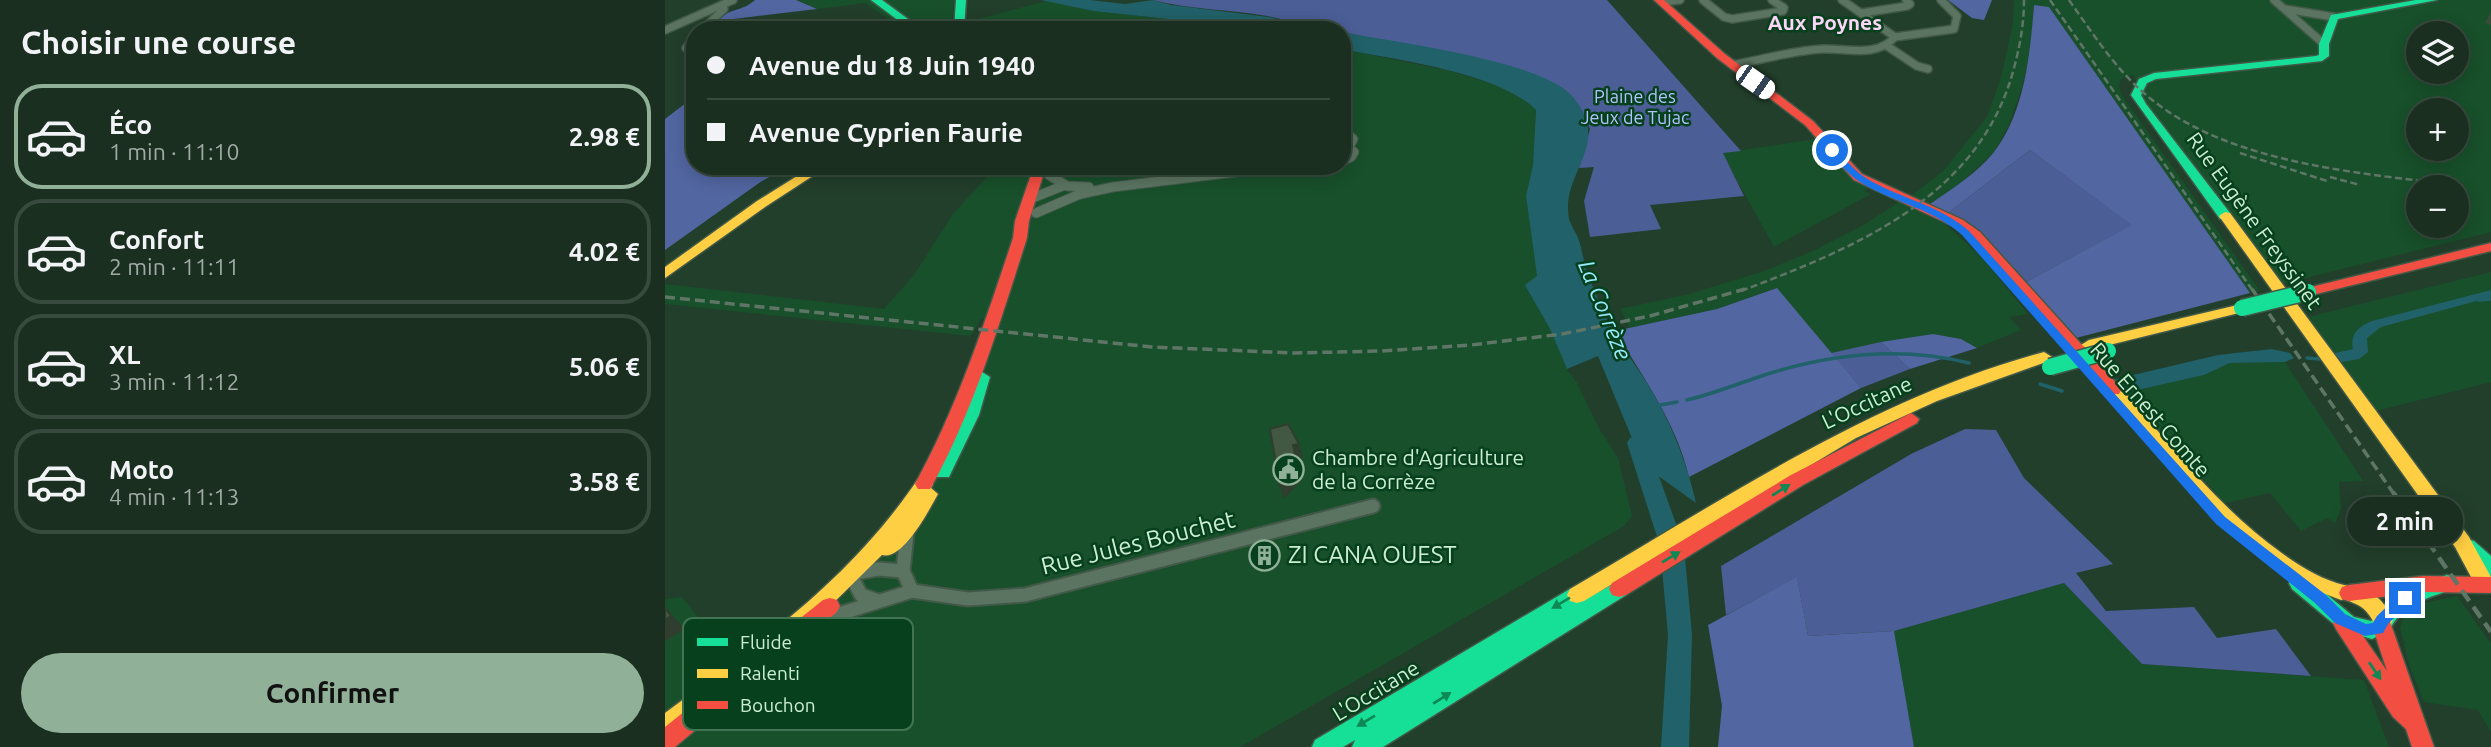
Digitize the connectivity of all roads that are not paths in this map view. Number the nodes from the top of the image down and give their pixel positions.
1 (876, 0) edge
2 (961, 0) edge
3 (970, 0) edge
4 (1703, 0) edge
5 (1772, 0) edge
6 (1842, 0) edge
7 (1906, 0) edge
8 (1941, 0) edge
9 (2274, 0) edge
10 (2432, 0) edge
11 (730, 2) edge
12 (1668, 3) edge
13 (2283, 8) junction
14 (1862, 13) junction
15 (2334, 17) junction
16 (711, 21) edge
17 (905, 21) edge
18 (960, 21) edge
19 (969, 21) edge
20 (665, 30) edge
21 (1895, 37) junction
22 (2323, 44) junction
23 (1888, 46) junction
24 (1734, 64) junction
25 (1928, 69) dead end
26 (795, 175) edge
27 (808, 175) edge
28 (1044, 175) edge
29 (1044, 175) edge
30 (1052, 175) edge
31 (1210, 175) edge
32 (1065, 185) junction
33 (1113, 187) junction
34 (1036, 202) junction
35 (1953, 221) junction
36 (2491, 247) edge
37 (2491, 257) edge
38 (666, 270) edge
39 (2309, 296) junction
40 (2245, 312) junction
41 (980, 357) junction
42 (2047, 362) junction
43 (1373, 506) dead end
44 (909, 527) junction
45 (2462, 542) junction
46 (2491, 568) edge
47 (868, 570) junction
48 (903, 571) junction
49 (853, 578) junction
50 (2447, 583) junction
51 (2489, 588) edge
52 (912, 591) junction
53 (2345, 592) junction
54 (879, 601) junction
55 (2336, 614) junction
56 (801, 618) edge
57 (814, 618) edge
58 (831, 618) edge
59 (2382, 623) junction
60 (683, 712) edge
61 (2412, 721) junction
62 (665, 726) edge
63 (683, 727) edge
64 (665, 741) edge
65 (1323, 747) edge
66 (1363, 747) edge
67 (2423, 747) edge

1 - 17 main road
2 - 18 main road
3 - 19 main road
4 - 5 street
6 - 14 street
7 - 14 street
8 - 21 street
9 - 13 street
10 - 15 main road
11 - 16 street
11 - 20 street
12 - 24 main road, Rue Ernest Comte
13 - 15 street
13 - 22 street
14 - 21 street
15 - 22 main road
21 - 23 street
22 - 45 main road, Rue Eugène Freyssinet
23 - 24 street
23 - 25 street
24 - 35 main road, Rue Ernest Comte
26 - 38 main road
27 - 38 main road
28 - 34 main road
29 - 34 main road
30 - 32 street
31 - 33 street
32 - 33 street
32 - 34 street
33 - 34 street
34 - 41 main road
35 - 53 main road, Rue Ernest Comte
35 - 55 main road, Rue Ernest Comte
36 - 39 main road, L'Occitane
37 - 39 main road, L'Occitane
39 - 40 main road, L'Occitane, bridge
40 - 42 main road, L'Occitane, bridge
40 - 42 main road, L'Occitane
41 - 44 main road
41 - 49 main road
42 -> 65 main road, L'Occitane
66 -> 42 main road, L'Occitane
43 - 52 street, Rue Jules Bouchet
44 - 47 main road
44 - 48 street
45 - 46 main road, Rue Eugène Freyssinet
45 - 51 main road, Rue Eugène Freyssinet
47 - 48 street
47 - 49 main road
48 - 52 street
49 - 54 street
49 - 56 main road
49 - 57 main road
50 - 51 main road
50 - 53 main road
50 - 59 main road
52 - 54 street, Rue Jules Bouchet
53 - 55 main road
53 - 59 main road
54 - 58 street, Rue Jules Bouchet
55 - 59 main road
55 -> 61 main road, Rue Ernest Comte
59 - 61 main road, Rue Ernest Comte
60 - 62 main road
61 - 67 main road, Rue Ernest Comte
63 - 64 main road

